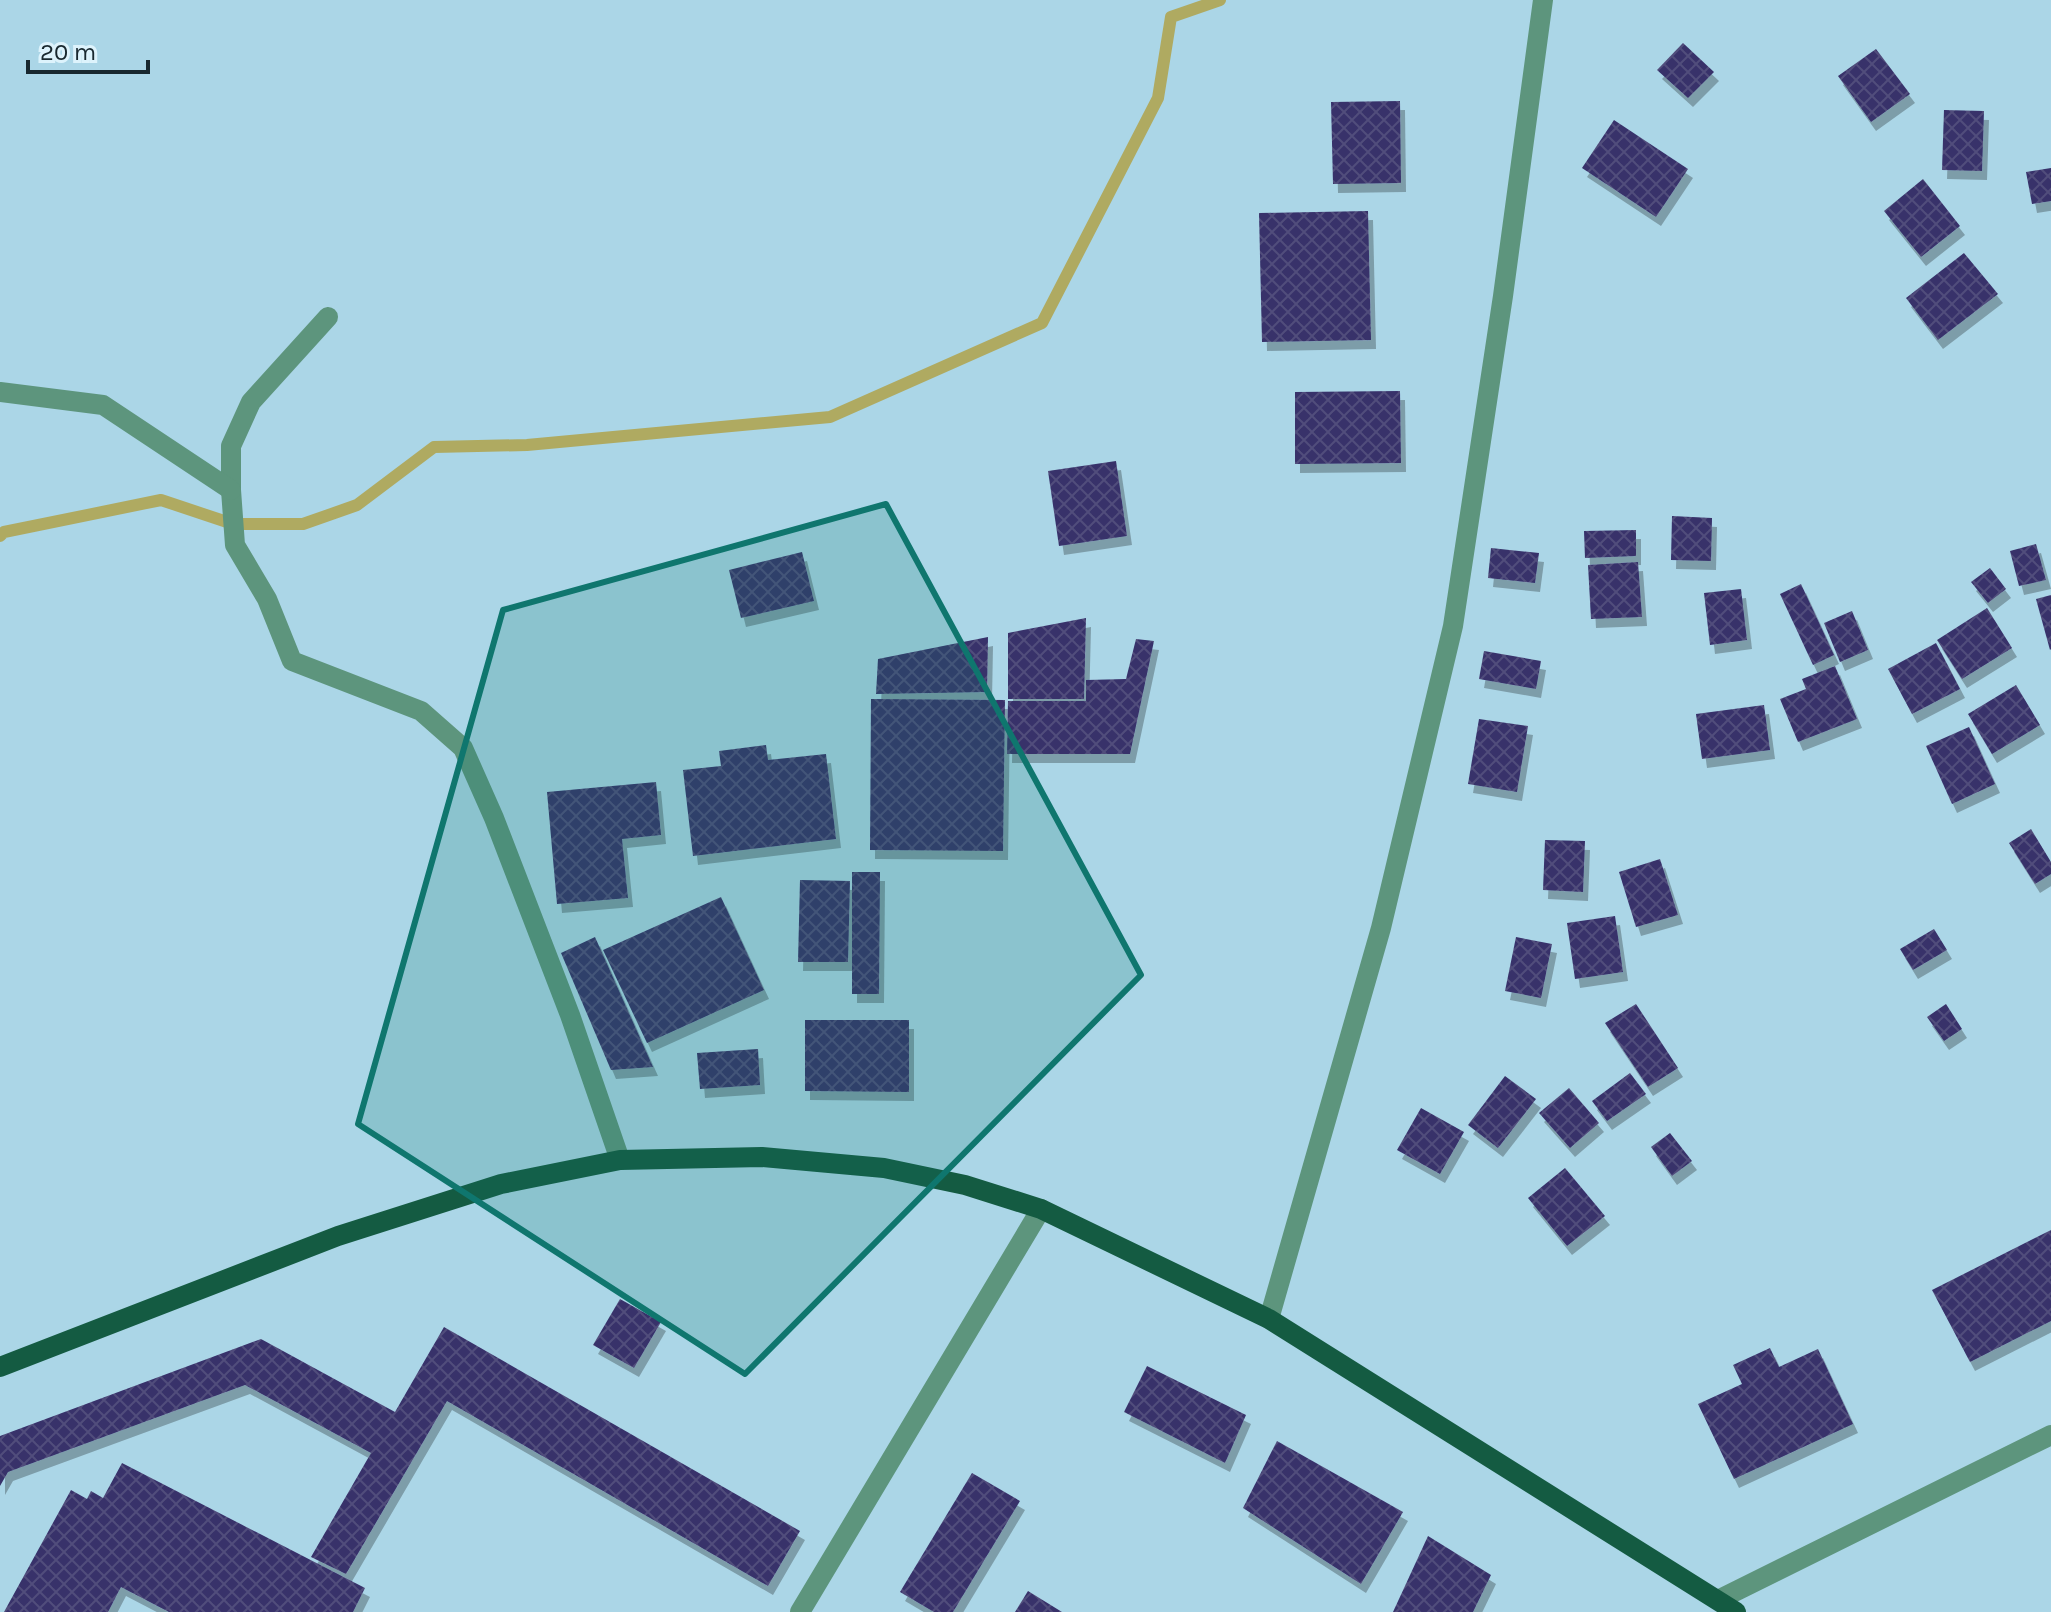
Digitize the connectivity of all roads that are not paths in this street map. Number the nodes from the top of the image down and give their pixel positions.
1 (1543, 0) edge
2 (328, 317) dead end
3 (0, 392) edge
4 (231, 490) junction
5 (620, 1160) junction
6 (1041, 1209) junction
7 (1269, 1319) junction
8 (0, 1367) edge
9 (2051, 1435) edge
10 (1718, 1600) junction
11 (800, 1612) edge
12 (1736, 1612) edge

1 - 7 street
2 - 4 street
3 - 4 street
4 - 5 street
5 - 6 main road
5 - 8 main road
6 - 7 main road
6 - 11 street
7 - 10 main road
9 - 10 street
10 - 12 main road

